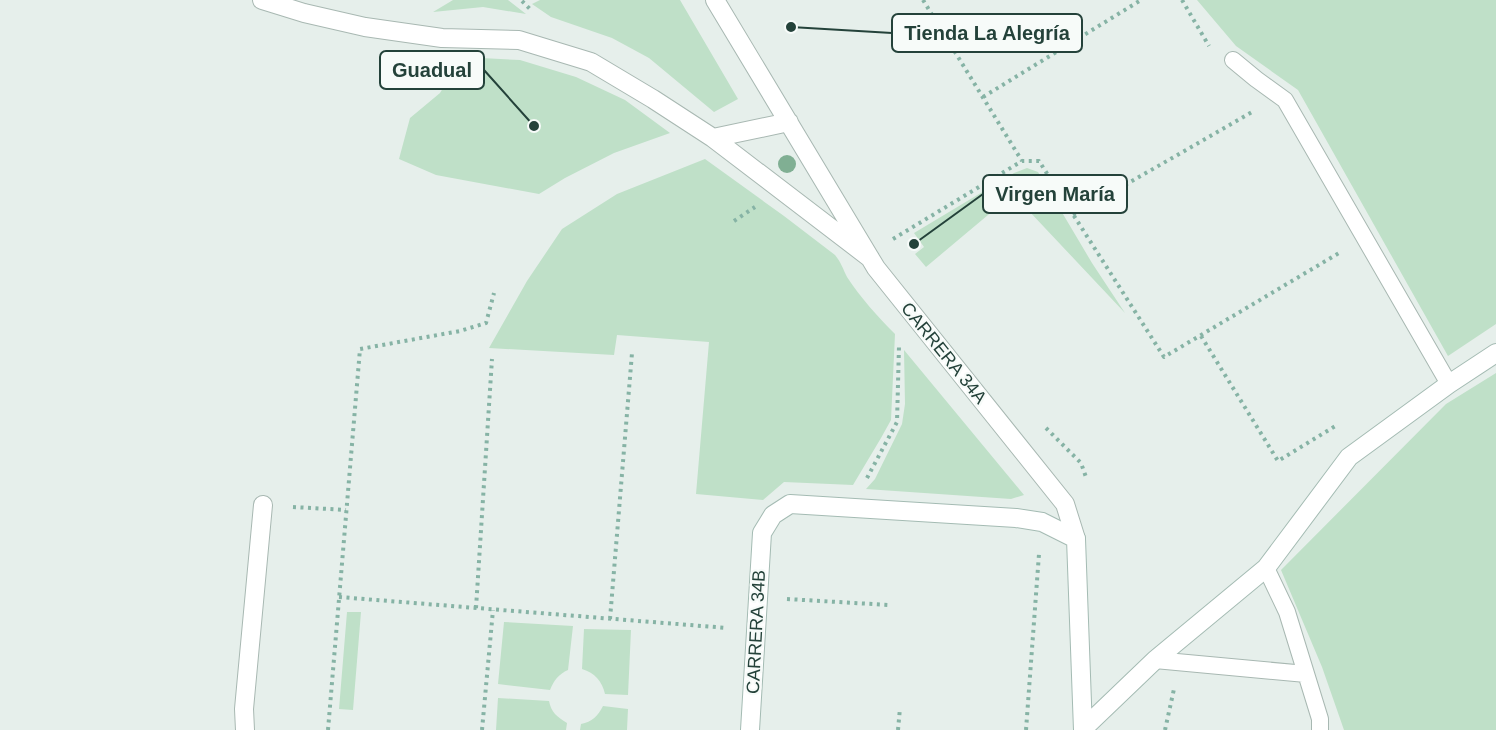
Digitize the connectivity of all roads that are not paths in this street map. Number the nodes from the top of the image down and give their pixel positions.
1 (262, 0) edge
2 (716, 0) edge
3 (1233, 60) dead end
4 (789, 122) junction
5 (713, 138) junction
6 (870, 258) junction
7 (1496, 353) edge
8 (1449, 384) junction
9 (263, 505) road end
10 (1076, 539) junction
11 (1266, 568) junction
12 (1155, 660) junction
13 (1306, 674) junction
14 (1083, 729) edge
15 (245, 730) edge
16 (750, 730) edge
17 (1320, 730) edge

1 - 5 street
2 - 4 street, CARRERA 34A
3 - 8 lane
4 - 5 street
4 - 6 street, CARRERA 34A
5 - 6 street
6 - 10 street, CARRERA 34A
7 - 8 street
8 - 11 street
9 - 15 street
10 - 14 street, CARRERA 34A
10 - 16 street, CARRERA 34B
11 - 12 street
11 - 13 lane
12 - 13 lane
12 - 14 street
13 - 17 lane

